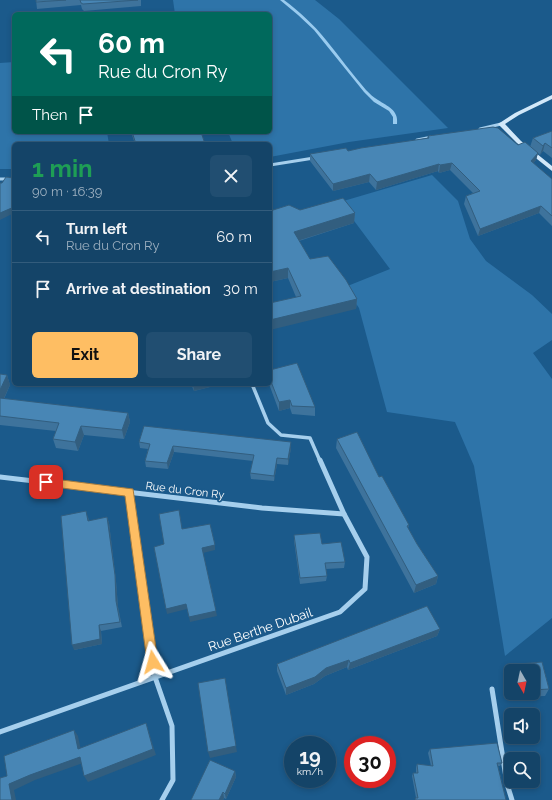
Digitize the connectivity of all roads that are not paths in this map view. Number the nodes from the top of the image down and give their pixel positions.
1 (552, 97) edge
2 (501, 124) junction
3 (472, 130) edge
4 (434, 137) edge
5 (412, 141) edge
6 (319, 157) edge
7 (272, 165) edge
8 (552, 169) edge
9 (0, 179) edge
10 (12, 179) edge
11 (253, 386) edge
12 (0, 477) edge
13 (129, 492) junction
14 (344, 514) junction
15 (155, 677) junction
16 (492, 689) dead end
17 (0, 732) edge
18 (162, 800) edge
19 (512, 800) edge

1 - 2 street
2 - 3 street
2 - 8 street
4 - 5 street
6 - 7 street
9 - 10 street
11 - 14 street, Rue Berthe Dubail
12 - 13 street, Rue du Cron Ry
13 - 14 street, Rue du Cron Ry
13 - 15 street
14 - 15 street, Rue Berthe Dubail
15 - 17 street, Rue Berthe Dubail
15 - 18 street
16 - 19 street

